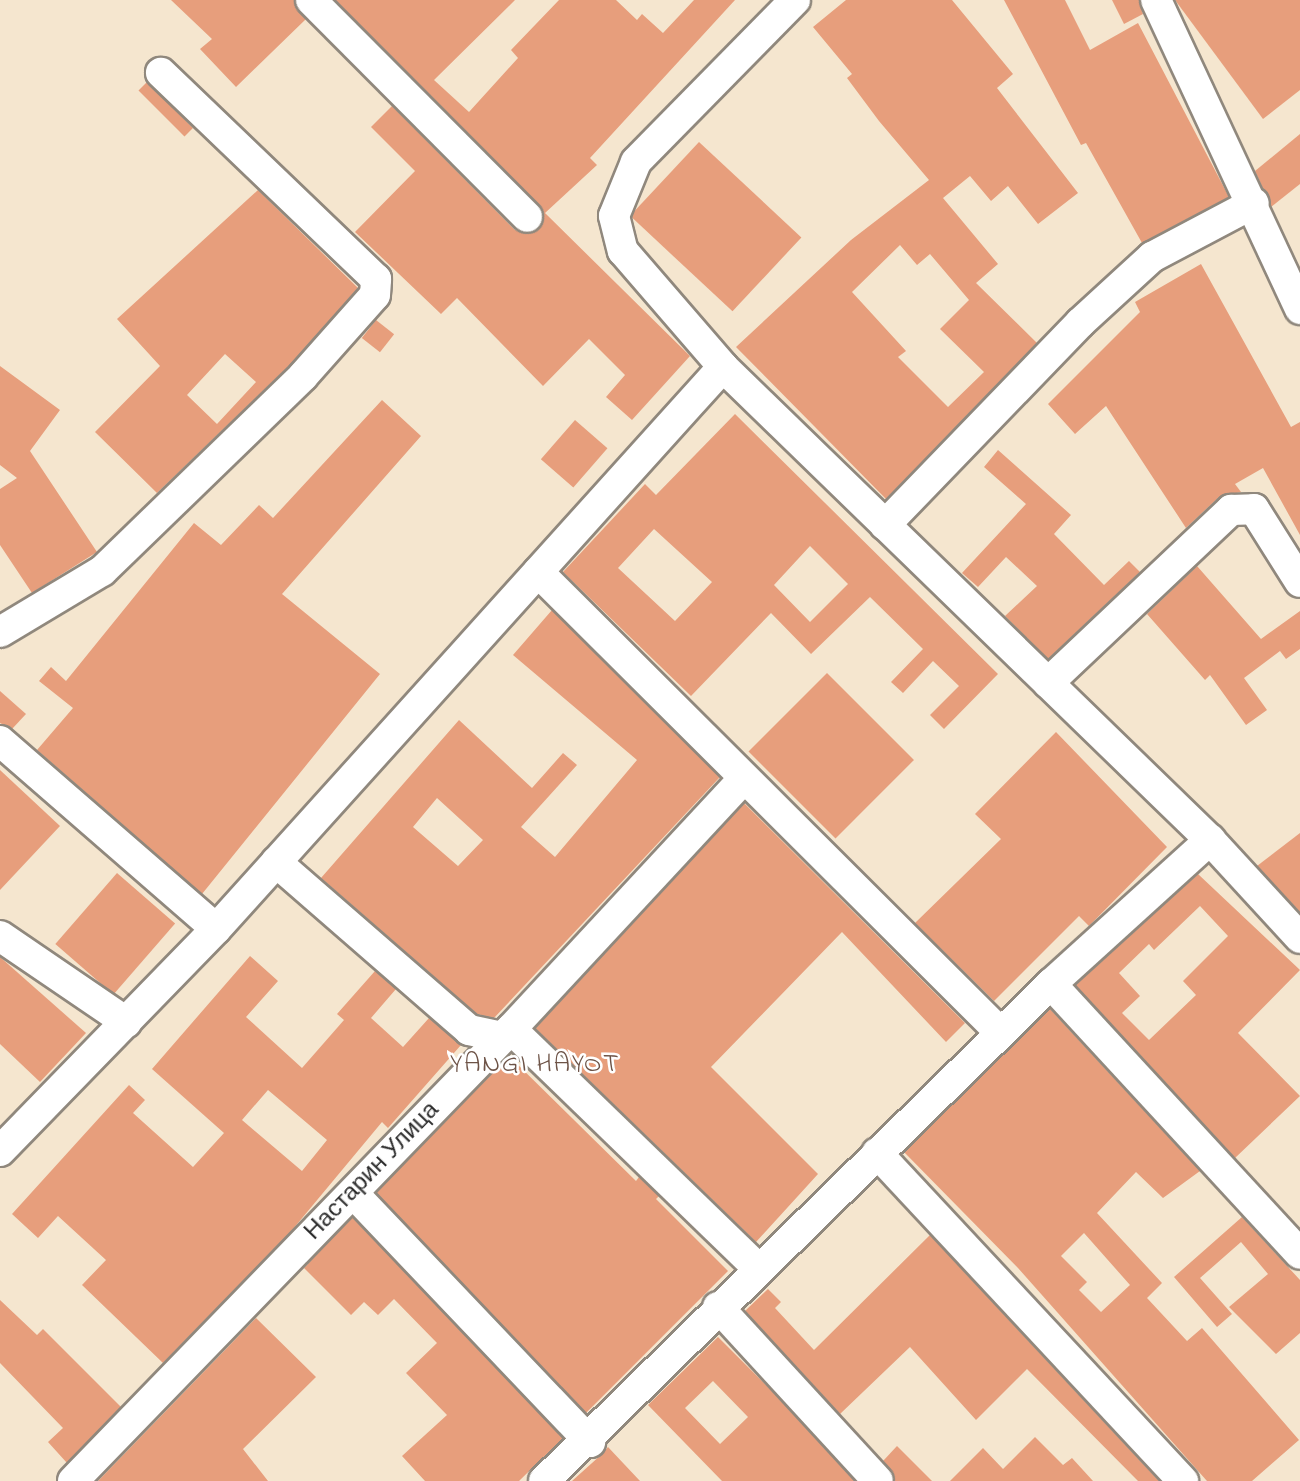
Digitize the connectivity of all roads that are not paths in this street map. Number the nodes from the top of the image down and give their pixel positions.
1 (312, 0) edge
2 (795, 0) edge
3 (1156, 0) edge
4 (162, 73) dead end
5 (1254, 203) junction
6 (527, 217) dead end
7 (1300, 309) edge
8 (723, 367) junction
9 (885, 525) junction
10 (538, 572) junction
11 (1300, 582) edge
12 (0, 632) edge
13 (1048, 683) junction
14 (0, 741) edge
15 (743, 779) junction
16 (1210, 840) junction
17 (276, 862) junction
18 (216, 929) junction
19 (0, 936) edge
20 (1300, 939) edge
21 (1051, 984) junction
22 (126, 1022) junction
23 (507, 1033) junction
24 (1001, 1033) junction
25 (0, 1151) edge
26 (877, 1153) junction
27 (353, 1193) junction
28 (1300, 1254) edge
29 (758, 1268) junction
30 (718, 1307) junction
31 (590, 1442) junction
32 (559, 1476) edge
33 (73, 1481) edge
34 (878, 1481) edge
35 (1184, 1481) edge

1 - 6 street
2 - 8 street
3 - 5 street
4 - 12 street
5 - 7 street
5 - 9 street
8 - 9 street
8 - 10 street
9 - 13 street
10 - 15 street
10 - 17 street
11 - 13 street
13 - 16 street
14 - 18 street
15 - 23 street, Настарин Улица
15 - 24 street
16 - 20 street
16 - 21 street
17 - 18 street
17 - 23 street
18 - 22 street
19 - 22 street
21 - 24 street
21 - 28 street
22 - 25 street
23 - 27 street, Настарин Улица
23 - 29 street
24 - 26 street
26 - 29 street
26 - 35 street
27 - 31 street
27 - 33 street, Настарин Улица
29 - 30 street
30 - 31 street
30 - 34 street
31 - 32 street

